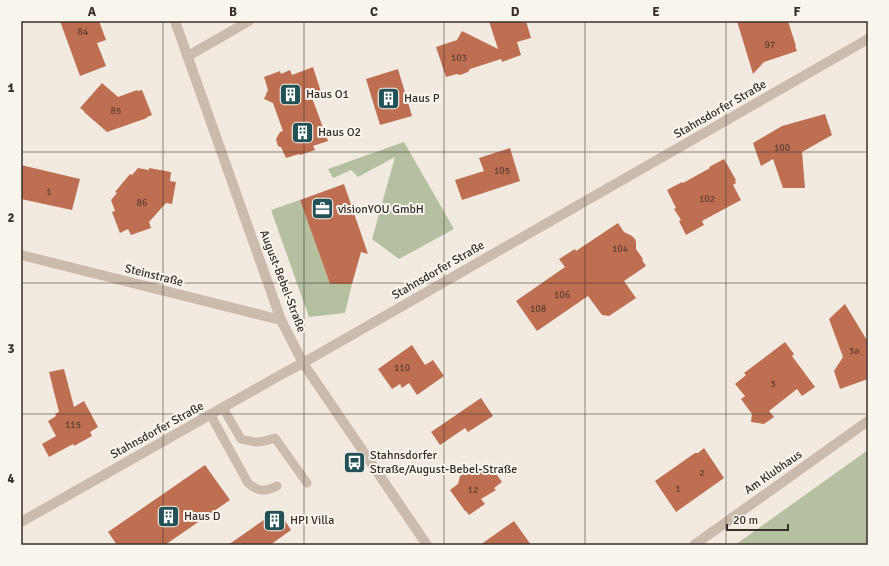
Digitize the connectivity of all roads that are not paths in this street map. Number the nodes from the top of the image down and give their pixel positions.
1 (175, 21) edge
2 (249, 21) edge
3 (868, 39) edge
4 (188, 56) junction
5 (21, 255) edge
6 (281, 320) junction
7 (303, 363) junction
8 (223, 408) junction
9 (210, 414) junction
10 (868, 421) edge
11 (307, 483) dead end
12 (277, 486) dead end
13 (21, 522) edge
14 (427, 545) edge
15 (694, 545) edge

1 - 4 street, August-Bebel-Straße
2 - 4 street
3 - 7 street, Stahnsdorfer Straße
4 - 6 street, August-Bebel-Straße
5 - 6 street, Steinstraße
6 - 7 street, August-Bebel-Straße
7 - 8 street, Stahnsdorfer Straße
7 - 14 street, August-Bebel-Straße
8 - 9 street, Stahnsdorfer Straße
8 - 11 lane
9 - 12 lane
9 - 13 street, Stahnsdorfer Straße
10 - 15 street, Am Klubhaus

